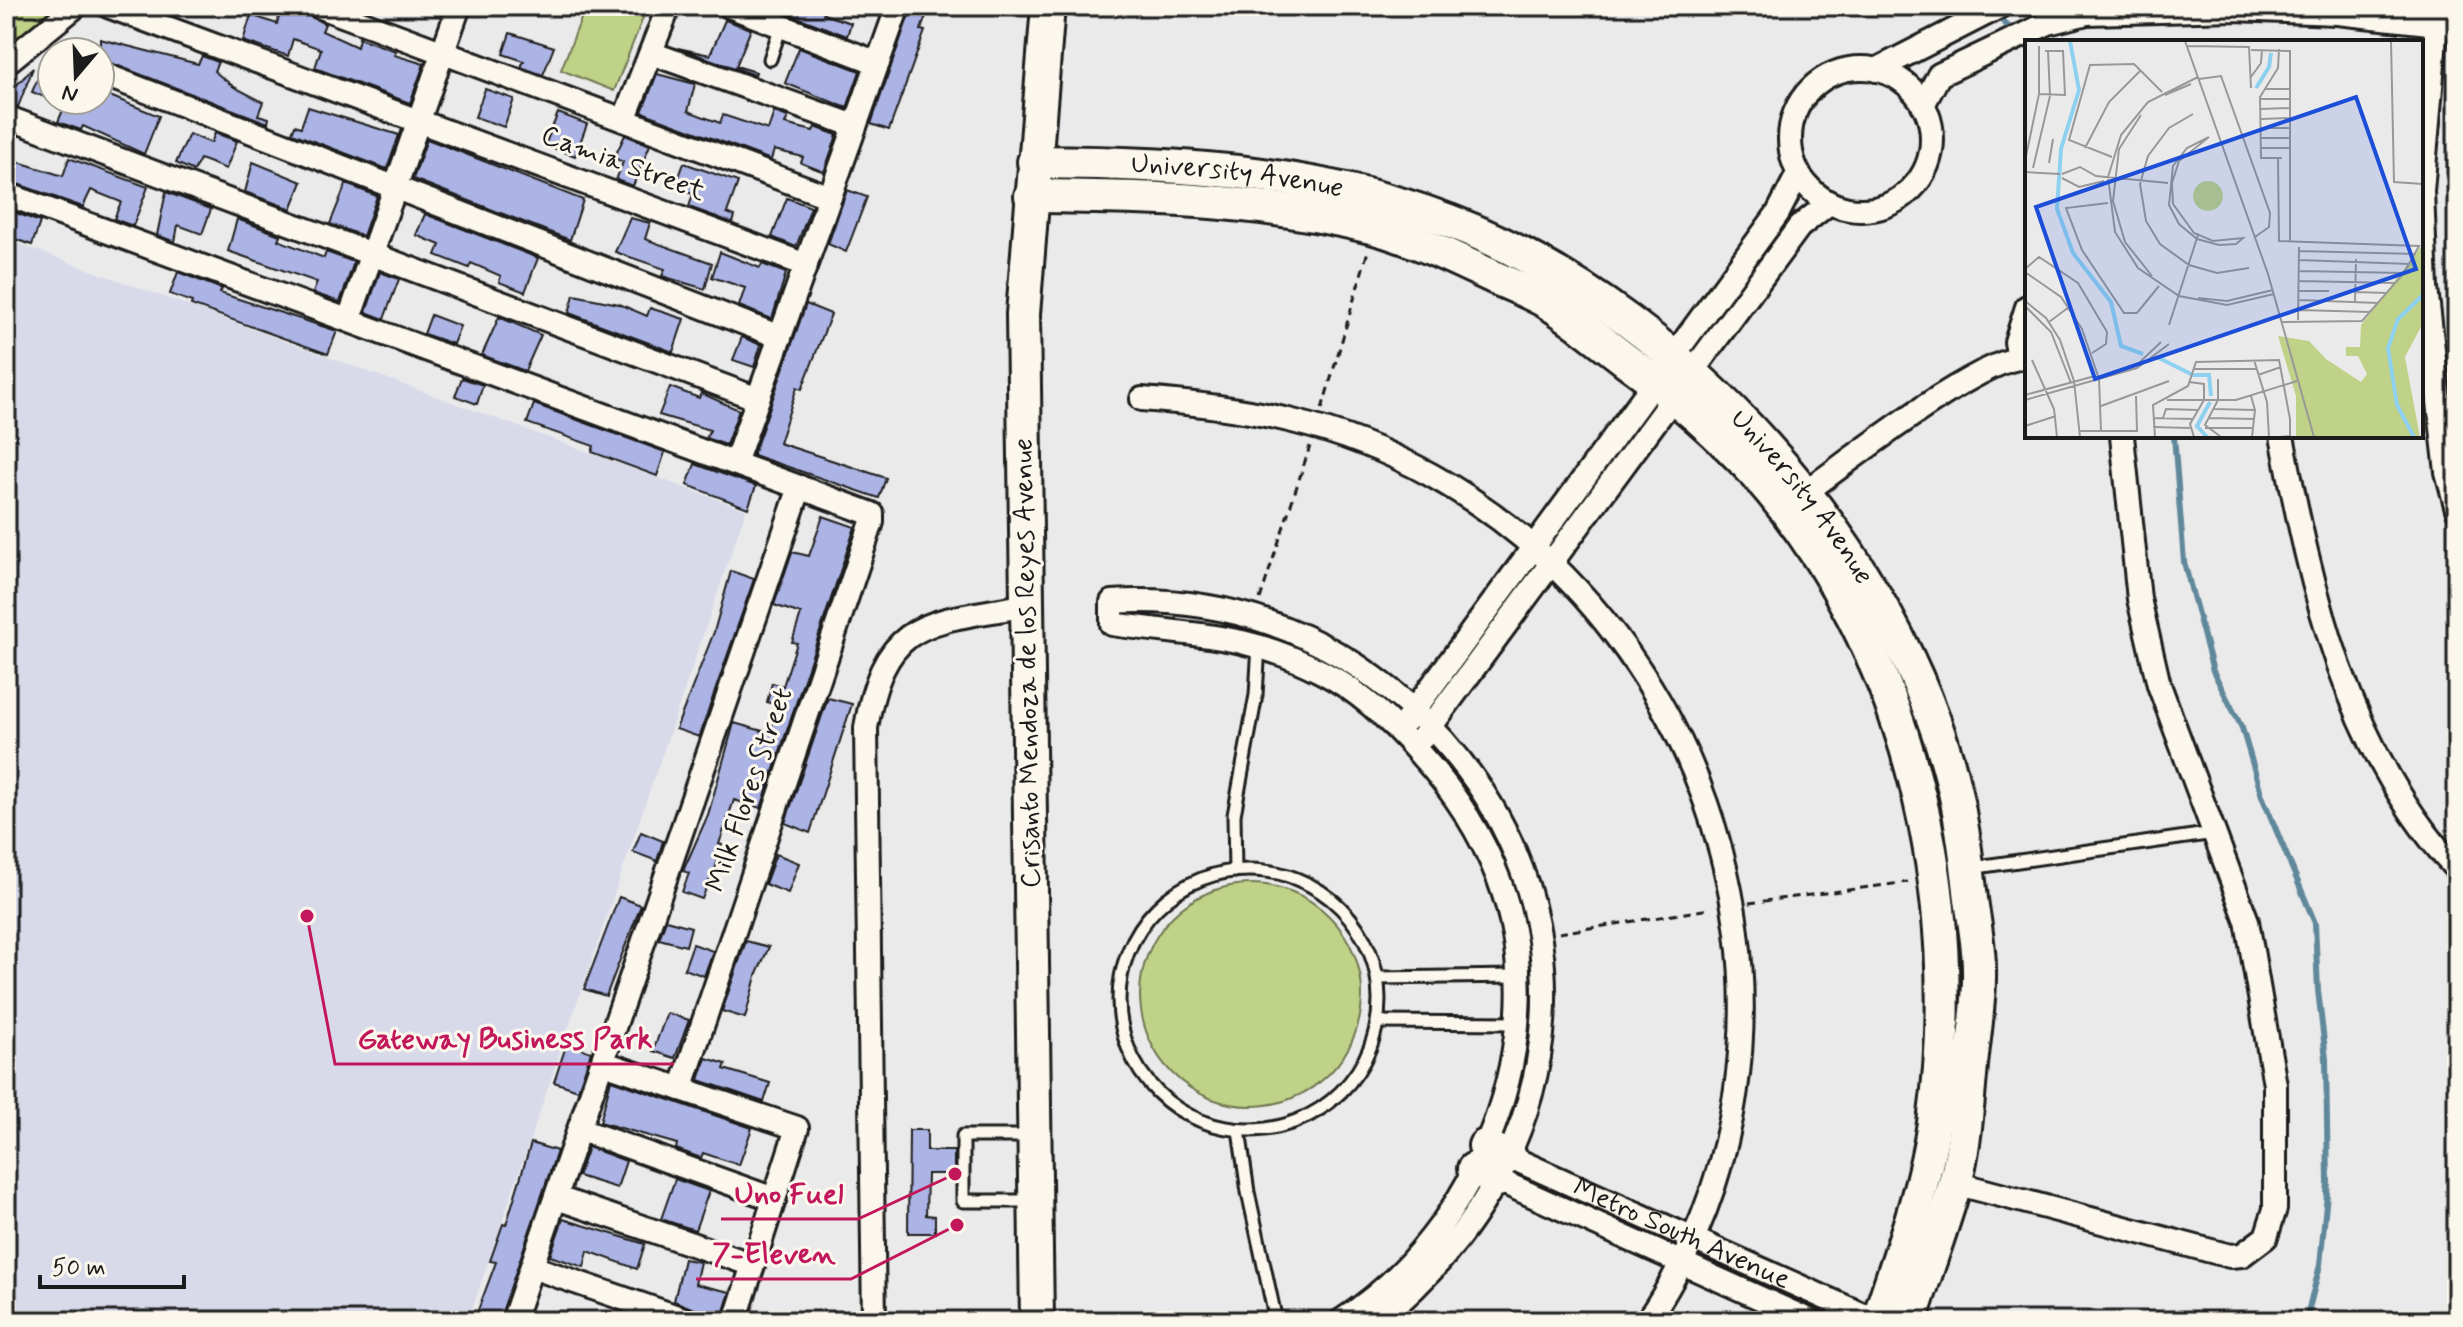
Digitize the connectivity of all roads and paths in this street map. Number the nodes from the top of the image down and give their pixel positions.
1 (76, 6) edge
2 (108, 6) edge
3 (318, 6) edge
4 (459, 6) edge
5 (669, 6) edge
6 (729, 6) edge
7 (898, 6) edge
8 (1048, 6) edge
9 (2001, 6) edge
10 (784, 16) edge
11 (2444, 18) edge
12 (30, 46) junction
13 (36, 48) edge
14 (443, 52) junction
15 (651, 53) junction
16 (770, 59) dead end
17 (6, 63) edge
18 (878, 63) junction
19 (1876, 70) junction
20 (116, 79) edge
21 (1923, 105) junction
22 (6, 117) edge
23 (419, 120) junction
24 (624, 120) junction
25 (855, 126) junction
26 (1034, 162) junction
27 (1798, 174) junction
28 (2423, 183) edge
29 (395, 188) junction
30 (6, 194) edge
31 (1031, 196) junction
32 (830, 197) junction
33 (1829, 203) junction
34 (2423, 215) edge
35 (372, 254) junction
36 (806, 265) junction
37 (2025, 313) edge
38 (349, 319) junction
39 (780, 337) junction
40 (2023, 358) edge
41 (1674, 377) junction
42 (758, 399) junction
43 (1142, 399) dead end
44 (2122, 438) edge
45 (2282, 438) edge
46 (735, 463) junction
47 (800, 487) junction
48 (1807, 491) junction
49 (2457, 509) edge
50 (1534, 547) junction
51 (1552, 562) junction
52 (1028, 605) junction
53 (1260, 645) junction
54 (1414, 711) junction
55 (1431, 726) junction
56 (1400, 731) junction
57 (1415, 748) junction
58 (2215, 833) junction
59 (1967, 869) junction
60 (2457, 870) edge
61 (1235, 871) junction
62 (1516, 976) junction
63 (1378, 978) junction
64 (1378, 1022) junction
65 (1517, 1023) junction
66 (604, 1063) junction
67 (681, 1089) junction
68 (581, 1130) junction
69 (1239, 1130) junction
70 (1034, 1136) junction
71 (1492, 1163) junction
72 (1955, 1183) junction
73 (557, 1198) junction
74 (774, 1199) junction
75 (1035, 1201) junction
76 (1692, 1238) junction
77 (1681, 1262) junction
78 (753, 1265) junction
79 (532, 1267) junction
80 (513, 1321) edge
81 (689, 1321) edge
82 (735, 1321) edge
83 (874, 1321) edge
84 (1037, 1321) edge
85 (1276, 1321) edge
86 (1341, 1321) edge
87 (1377, 1321) edge
88 (1647, 1321) edge
89 (1811, 1321) edge
90 (1878, 1321) edge
91 (1910, 1321) edge

1 - 12 street
2 - 23 street, Camia Street
3 - 14 street
4 - 14 street
5 - 15 street
6 - 10 street
7 - 18 street
8 - 26 street, Crisanto Mendoza de los Reyes Avenue
9 - 19 street
10 - 16 lane
10 - 18 street
11 - 21 street
11 - 28 street
12 - 13 street
12 - 17 street
14 - 23 street
14 - 24 street
15 - 24 street
15 - 25 street
18 - 25 street
19 - 21 street
19 - 27 street
20 - 29 street
21 - 33 street
22 - 35 street
23 - 29 street
23 - 36 street, Camia Street
24 - 32 street
25 - 32 street
26 - 31 street, Crisanto Mendoza de los Reyes Avenue
26 - 41 street, University Avenue
27 - 33 street
27 - 41 street
29 - 35 street
29 - 39 street
30 - 38 street
31 - 41 street, University Avenue
31 - 52 street, Crisanto Mendoza de los Reyes Avenue
32 - 36 street
33 - 41 street
34 - 49 street
35 - 38 street
35 - 42 street
36 - 39 street
37 - 40 street
38 - 46 street
39 - 42 street
40 - 48 street
41 - 48 street, University Avenue
41 - 50 street
41 - 51 street
41 - 90 street, University Avenue
42 - 46 street
43 - 50 street
44 - 58 street
45 - 60 street
46 - 47 street
47 - 66 street
47 - 67 street, Milk Flores Street
48 - 59 street, University Avenue
50 - 51 street
50 - 54 street
51 - 55 street
51 - 76 street
52 - 70 street, Crisanto Mendoza de los Reyes Avenue
52 - 83 street
53 - 54 street
53 - 56 street
53 - 61 lane
54 - 55 street
54 - 56 street
55 - 57 street
55 - 71 street
56 - 57 street
57 - 62 street
58 - 59 lane
58 - 72 street
59 - 72 street, University Avenue
61 - 63 lane
61 - 69 lane
62 - 63 lane
62 - 65 street
63 - 64 lane
64 - 65 lane
64 - 69 lane
65 - 71 street
66 - 67 street
66 - 68 street
67 - 74 street
68 - 73 street
68 - 74 street
69 - 85 lane
70 - 75 street, Crisanto Mendoza de los Reyes Avenue
70 - 75 lane
71 - 76 street, Metro South Avenue
71 - 77 street, Metro South Avenue
71 - 86 street
71 - 87 street
72 - 91 street, University Avenue
73 - 78 street
73 - 79 street
74 - 78 street
75 - 84 street, Crisanto Mendoza de los Reyes Avenue
76 - 77 street
76 - 90 street, Metro South Avenue
77 - 88 street
77 - 89 street, Metro South Avenue
78 - 82 street
79 - 80 street
79 - 81 street

